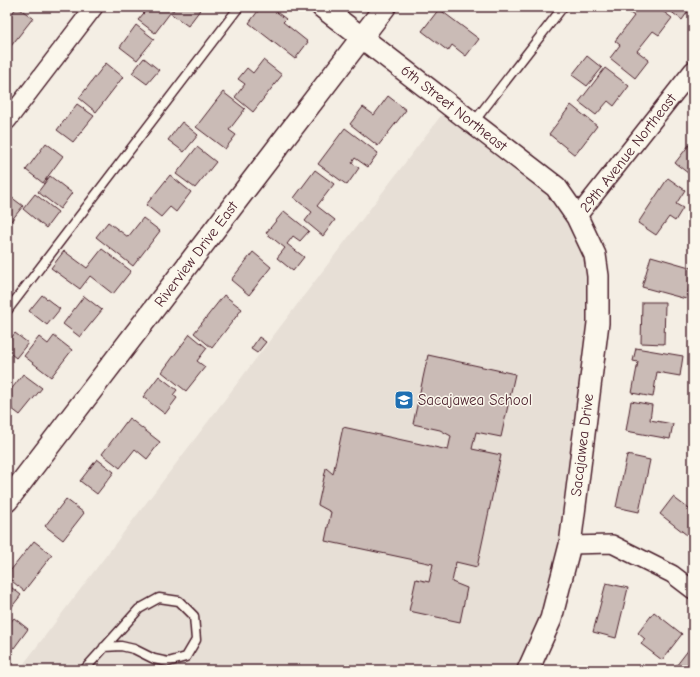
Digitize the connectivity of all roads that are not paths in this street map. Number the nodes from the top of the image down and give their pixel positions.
1 (94, 7) edge
2 (239, 7) edge
3 (322, 7) edge
4 (385, 7) edge
5 (563, 7) edge
6 (362, 38) junction
7 (693, 70) edge
8 (7, 121) edge
9 (473, 123) junction
10 (577, 217) junction
11 (7, 311) edge
12 (7, 501) edge
13 (570, 545) junction
14 (693, 590) edge
15 (104, 647) junction
16 (84, 670) edge
17 (528, 670) edge

1 - 8 street
2 - 11 lane
3 - 6 street, 6th Street Northeast
4 - 6 street, Riverview Drive East
5 - 9 lane
6 - 9 street, 6th Street Northeast
6 - 12 street, Riverview Drive East
7 - 10 street, 29th Avenue Northeast
9 - 10 street, 6th Street Northeast
10 - 13 street, Sacajawea Drive
13 - 14 street
13 - 17 street, Sacajawea Drive
15 - 15 lane
15 - 16 lane

